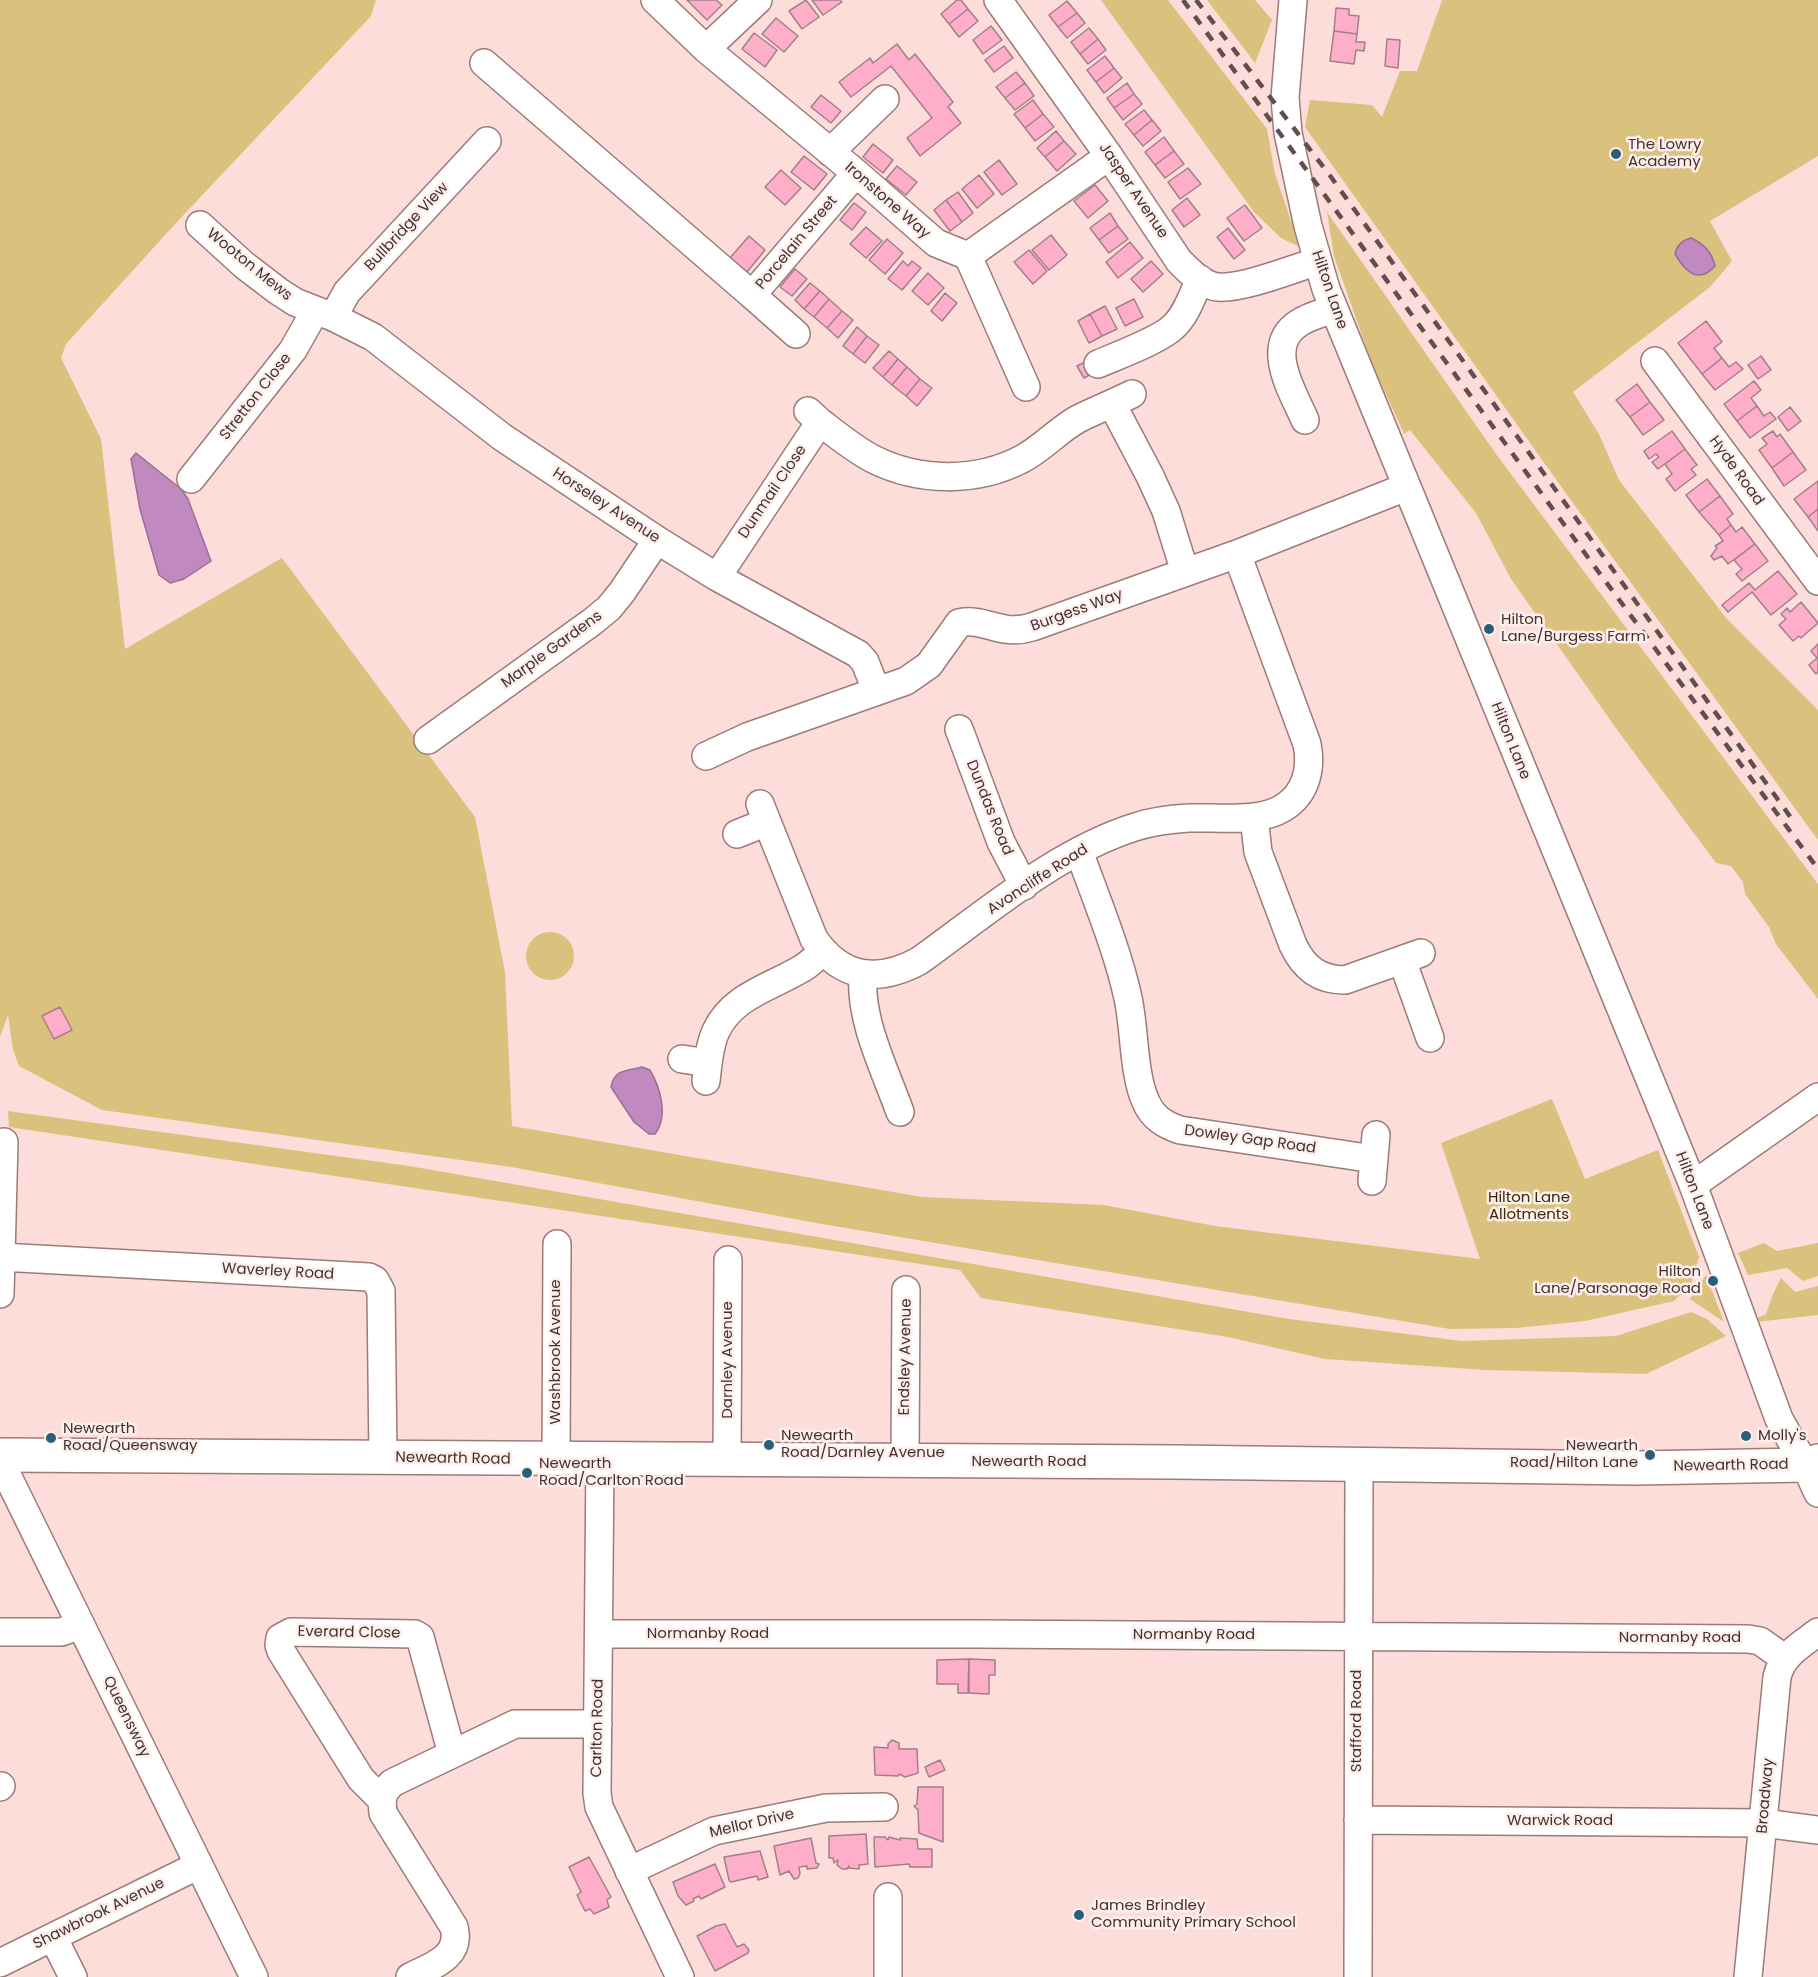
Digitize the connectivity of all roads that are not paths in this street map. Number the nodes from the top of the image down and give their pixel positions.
1 (655, 0) edge
2 (758, 0) edge
3 (998, 0) edge
4 (1293, 0) edge
5 (706, 49) junction
6 (484, 63) dead end
7 (885, 99) dead end
8 (487, 140) dead end
9 (830, 152) junction
10 (1109, 156) junction
11 (856, 173) junction
12 (201, 224) dead end
13 (968, 256) junction
14 (1318, 261) junction
15 (1200, 279) junction
16 (752, 295) junction
17 (1334, 309) junction
18 (324, 314) junction
19 (796, 333) dead end
20 (1655, 361) dead end
21 (1098, 364) dead end
22 (1026, 387) dead end
23 (1305, 420) dead end
24 (191, 479) dead end
25 (1406, 487) junction
26 (657, 540) junction
27 (1237, 554) junction
28 (1185, 572) junction
29 (717, 577) junction
30 (1818, 581) edge
31 (876, 690) junction
32 (960, 729) dead end
33 (427, 740) dead end
34 (706, 756) dead end
35 (1254, 817) junction
36 (737, 834) dead end
37 (1078, 851) junction
38 (1024, 886) junction
39 (823, 951) junction
40 (862, 975) junction
41 (1430, 1038) dead end
42 (682, 1059) dead end
43 (1818, 1097) edge
44 (902, 1098) dead end
45 (4, 1142) dead end
46 (1374, 1158) dead end
47 (1693, 1185) junction
48 (1, 1213) edge
49 (557, 1244) dead end
50 (1, 1257) edge
51 (729, 1260) dead end
52 (906, 1290) dead end
53 (0, 1294) edge
54 (3, 1455) edge
55 (383, 1458) junction
56 (556, 1460) junction
57 (600, 1460) junction
58 (727, 1460) junction
59 (905, 1461) junction
60 (1359, 1465) junction
61 (1814, 1473) edge
62 (81, 1625) junction
63 (0, 1632) edge
64 (1818, 1632) edge
65 (599, 1634) junction
66 (1357, 1637) junction
67 (1784, 1658) junction
68 (598, 1724) junction
69 (452, 1754) junction
70 (382, 1800) junction
71 (884, 1807) dead end
72 (1358, 1820) junction
73 (1763, 1823) junction
74 (1818, 1830) edge
75 (199, 1865) junction
76 (628, 1871) junction
77 (882, 1912) dead end
78 (53, 1937) junction
79 (0, 1963) edge
80 (72, 1977) edge
81 (254, 1977) edge
82 (410, 1977) edge
83 (680, 1977) edge
84 (888, 1977) edge
85 (1358, 1977) edge
86 (1748, 1977) edge

1 - 5 street, Ironstone Way
2 - 5 street
3 - 10 street, Jasper Avenue
4 - 14 street, Hilton Lane
5 - 9 street, Ironstone Way
6 - 16 street
7 - 9 street
8 - 18 street, Bullbridge View
9 - 11 street, Ironstone Way
10 - 13 street
10 - 15 street, Jasper Avenue
11 - 13 street, Ironstone Way
11 - 16 street, Porcelain Street
12 - 18 street, Wooton Mews
13 - 22 street
14 - 15 street, Jasper Avenue
14 - 17 street, Hilton Lane
15 - 21 street
16 - 19 street, Porcelain Street
17 - 23 street
17 - 25 street, Hilton Lane
18 - 24 street, Stretton Close
18 - 26 street, Horseley Avenue
20 - 30 street, Hyde Road
25 - 27 street, Burgess Way
25 - 47 street, Hilton Lane
26 - 29 street, Horseley Avenue
26 - 33 street, Marple Gardens
27 - 28 street, Burgess Way
27 - 35 street, Avoncliffe Road
28 - 29 street, Dunmail Close
28 - 31 street, Burgess Way
29 - 31 street, Horseley Avenue
31 - 34 street, Burgess Way
32 - 38 street, Dundas Road
35 - 37 street, Avoncliffe Road
35 - 41 street
36 - 39 street
37 - 38 street, Avoncliffe Road
37 - 46 street, Dowley Gap Road
38 - 40 street, Avoncliffe Road
39 - 40 street
39 - 42 street
40 - 44 street
43 - 47 street
45 - 48 street
47 - 61 street, Hilton Lane
48 - 50 street
49 - 56 street, Washbrook Avenue
50 - 53 street
50 - 55 street, Waverley Road
51 - 58 street, Darnley Avenue
52 - 59 street, Endsley Avenue
54 - 55 main road, Newearth Road
54 - 62 street, Queensway
55 - 56 main road, Newearth Road
56 - 57 main road, Newearth Road
57 - 58 main road, Newearth Road
57 - 65 street, Carlton Road
58 - 59 main road, Newearth Road
59 - 60 main road, Newearth Road
60 - 61 main road, Newearth Road
60 - 66 street, Stafford Road
62 - 63 street
62 - 75 street, Queensway
64 - 67 street
65 - 66 street, Normanby Road
65 - 68 street, Carlton Road
66 - 67 street, Normanby Road
66 - 72 street, Stafford Road
67 - 73 street, Broadway
68 - 69 street
68 - 76 street, Carlton Road
69 - 70 street
69 - 70 street, Everard Close
70 - 82 street, Everard Close
71 - 76 street, Mellor Drive
72 - 73 street, Warwick Road
72 - 85 street, Stafford Road
73 - 74 street, Warwick Road
73 - 86 street, Broadway
75 - 78 street, Shawbrook Avenue
75 - 81 street, Queensway
76 - 83 street, Carlton Road
77 - 84 street
78 - 79 street, Shawbrook Avenue
78 - 80 street

